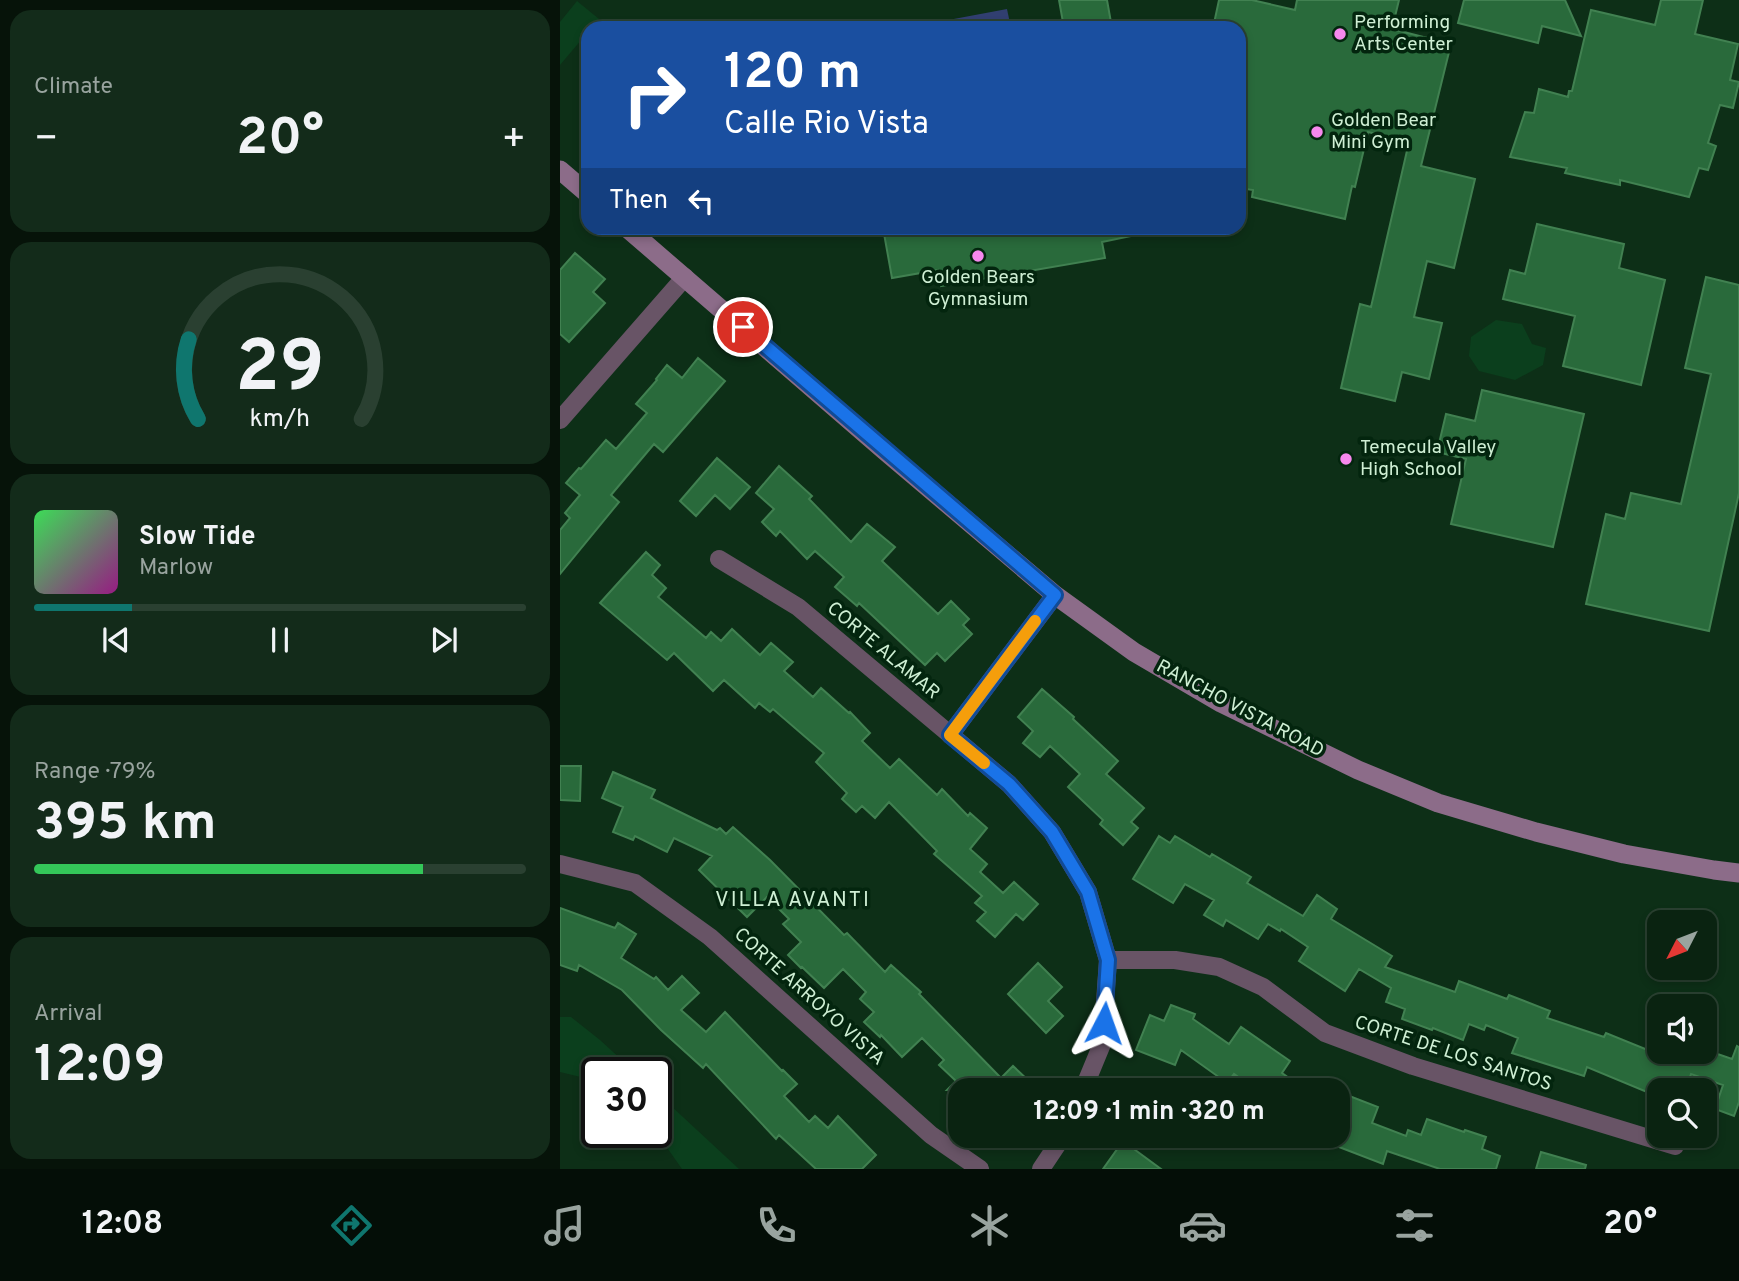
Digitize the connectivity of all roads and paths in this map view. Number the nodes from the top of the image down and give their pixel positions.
1 (560, 170) edge
2 (581, 188) edge
3 (635, 235) edge
4 (685, 277) junction
5 (560, 420) edge
6 (719, 559) dead end
7 (1055, 595) junction
8 (950, 735) junction
9 (560, 864) edge
10 (1739, 873) edge
11 (1108, 960) junction
12 (1088, 1078) edge
13 (1647, 1137) edge
14 (1055, 1148) edge
15 (980, 1169) edge
16 (1041, 1169) edge

1 - 2 main road
3 - 4 main road, RANCHO VISTA ROAD
4 - 5 street
4 - 7 main road, RANCHO VISTA ROAD
6 - 8 street, CORTE ALAMAR
7 - 8 street
7 - 10 main road, RANCHO VISTA ROAD
8 - 11 street, CORTE ALAMAR
9 - 15 street, CORTE ARROYO VISTA
11 - 12 street, CORTE ALAMAR
11 - 13 street, CORTE DE LOS SANTOS
14 - 16 street

